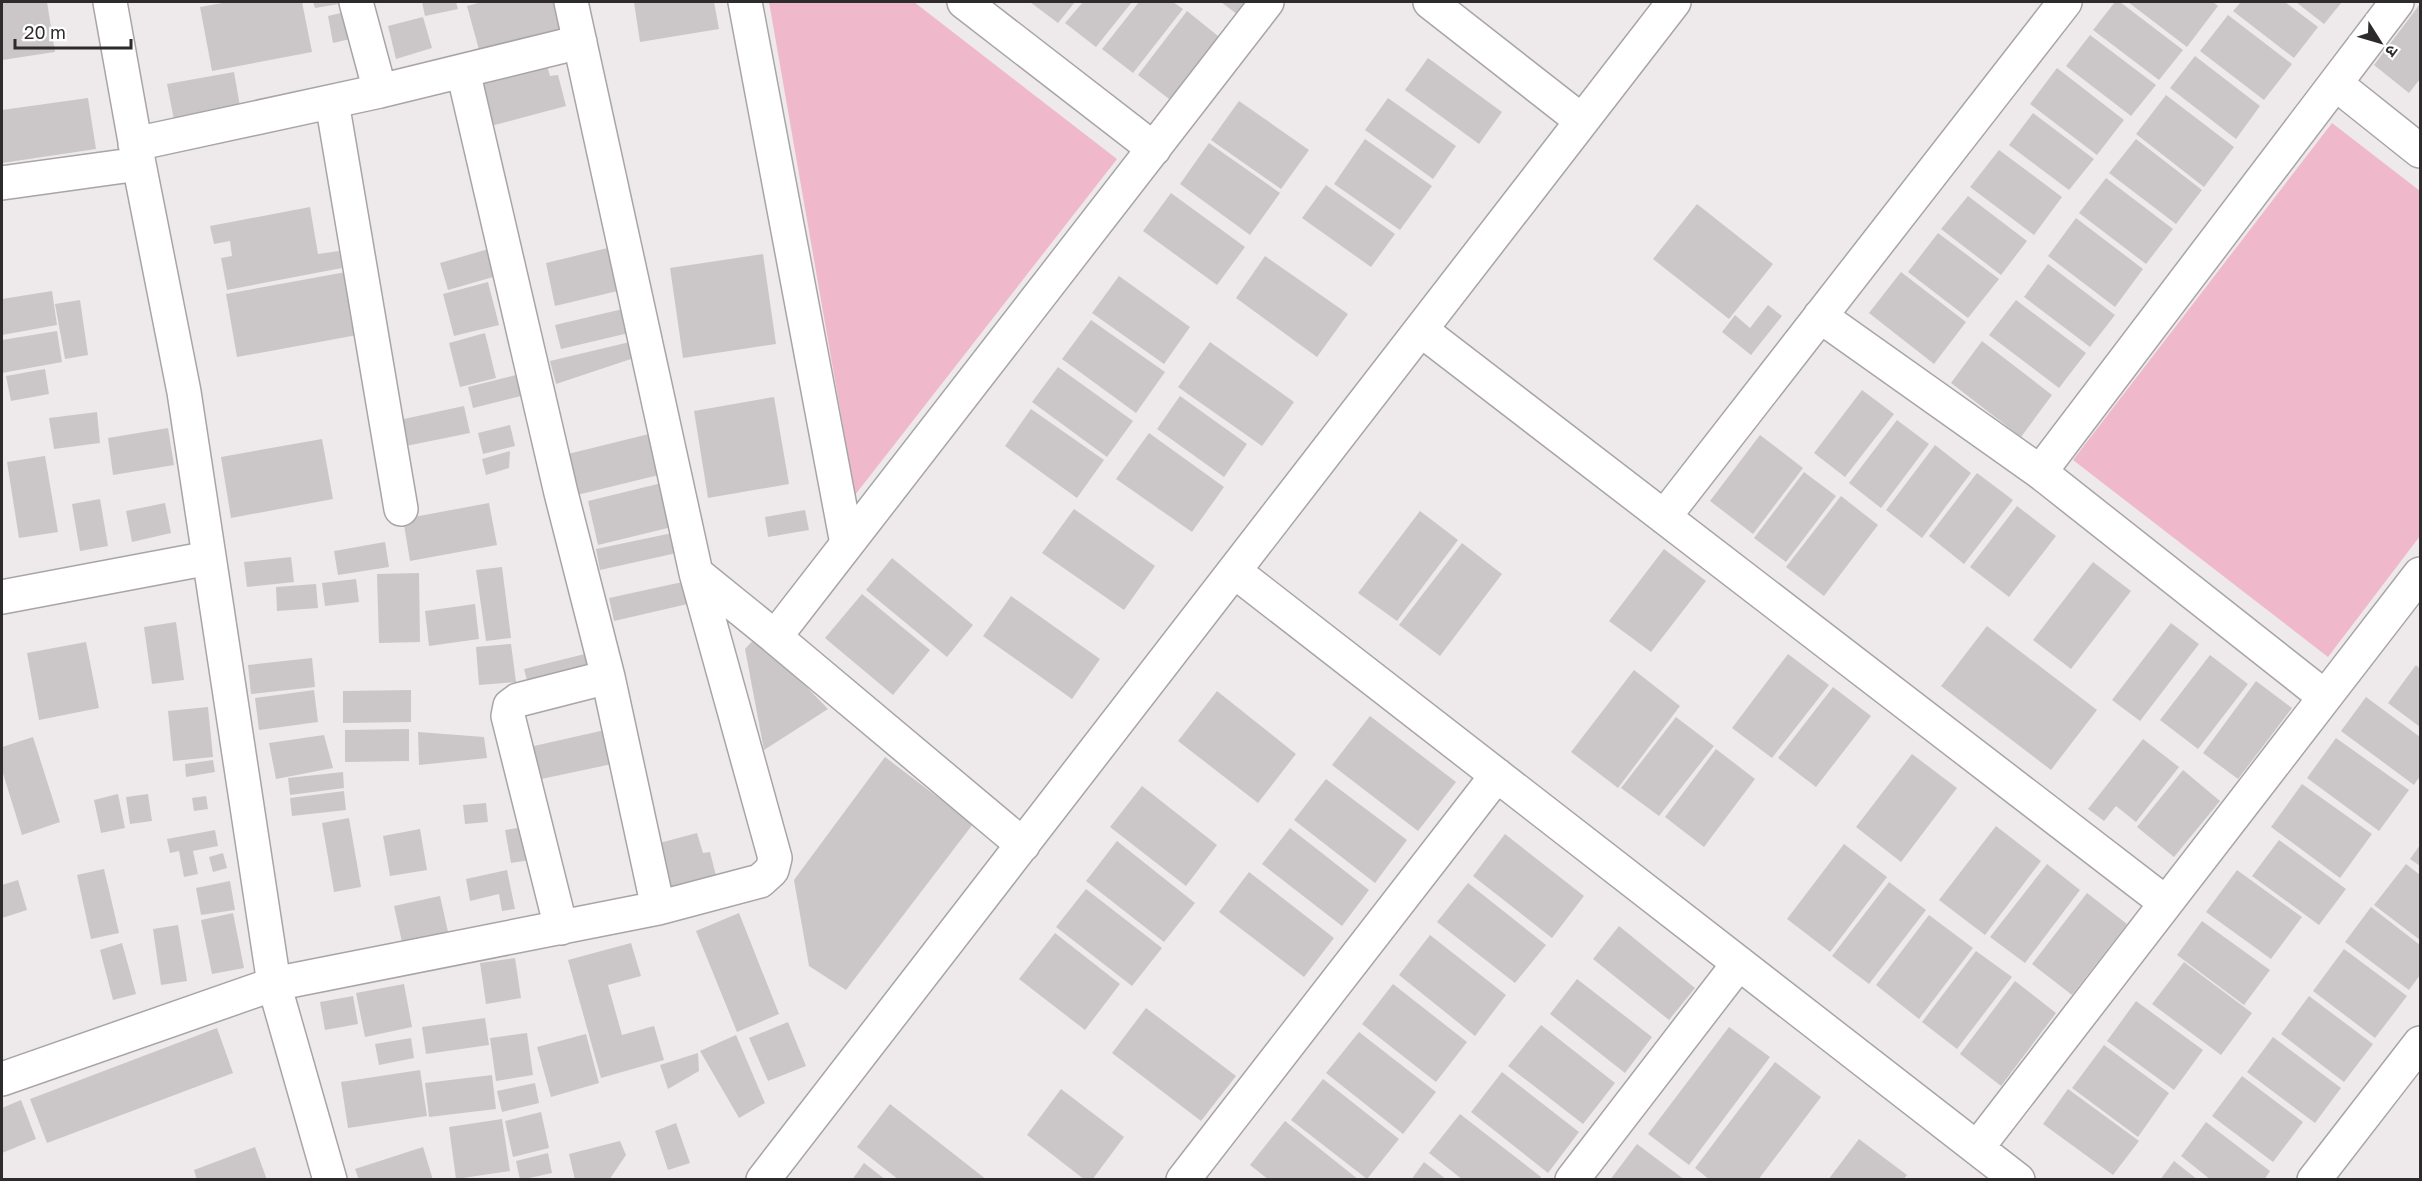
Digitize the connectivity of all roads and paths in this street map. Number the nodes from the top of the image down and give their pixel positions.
1 (110, 2) edge
2 (356, 2) edge
3 (571, 2) edge
4 (745, 2) edge
5 (964, 2) edge
6 (1267, 2) edge
7 (1430, 2) edge
8 (1674, 2) edge
9 (2065, 2) edge
10 (2397, 2) edge
11 (580, 42) junction
12 (463, 71) junction
13 (2336, 84) junction
14 (380, 91) junction
15 (332, 102) junction
16 (1582, 121) junction
17 (1154, 149) junction
18 (2421, 151) edge
19 (137, 154) junction
20 (2, 183) edge
21 (1820, 316) junction
22 (1421, 330) junction
23 (2040, 472) junction
24 (401, 509) dead end
25 (1664, 517) junction
26 (847, 544) junction
27 (209, 558) junction
28 (1234, 572) junction
29 (696, 573) junction
30 (2421, 574) edge
31 (2, 597) edge
32 (775, 637) junction
33 (608, 677) junction
34 (2325, 697) junction
35 (1497, 775) junction
36 (1023, 845) junction
37 (2166, 903) junction
38 (657, 908) junction
39 (561, 928) junction
40 (1739, 963) junction
41 (274, 984) junction
42 (2421, 1043) edge
43 (2, 1079) edge
44 (1977, 1148) junction
45 (330, 1179) edge
46 (763, 1179) edge
47 (1183, 1179) edge
48 (1572, 1179) edge
49 (2018, 1179) edge
50 (2314, 1179) edge

1 - 19 street
2 - 14 street
3 - 11 street
4 - 26 street
5 - 17 street
6 - 17 street
7 - 16 street
8 - 16 street
9 - 21 street
10 - 13 street
11 - 12 street
11 - 29 street
12 - 14 street
12 - 33 street
13 - 18 street
13 - 23 street
14 - 15 street
15 - 19 street
15 - 24 street
16 - 22 street
17 - 26 street
19 - 20 street
19 - 27 street
21 - 23 street
21 - 25 street
22 - 25 street
22 - 28 street
23 - 34 street
25 - 37 street
26 - 32 street
27 - 31 street
27 - 41 street
28 - 35 street
28 - 36 street
29 - 32 street
29 - 38 street
30 - 34 street
32 - 36 street
33 - 38 street
33 - 39 street
34 - 37 street
35 - 40 street
35 - 47 street
36 - 46 street
37 - 44 street
38 - 39 street
39 - 41 street
40 - 44 street
40 - 48 street
41 - 43 street
41 - 45 street
42 - 50 street
44 - 49 street

